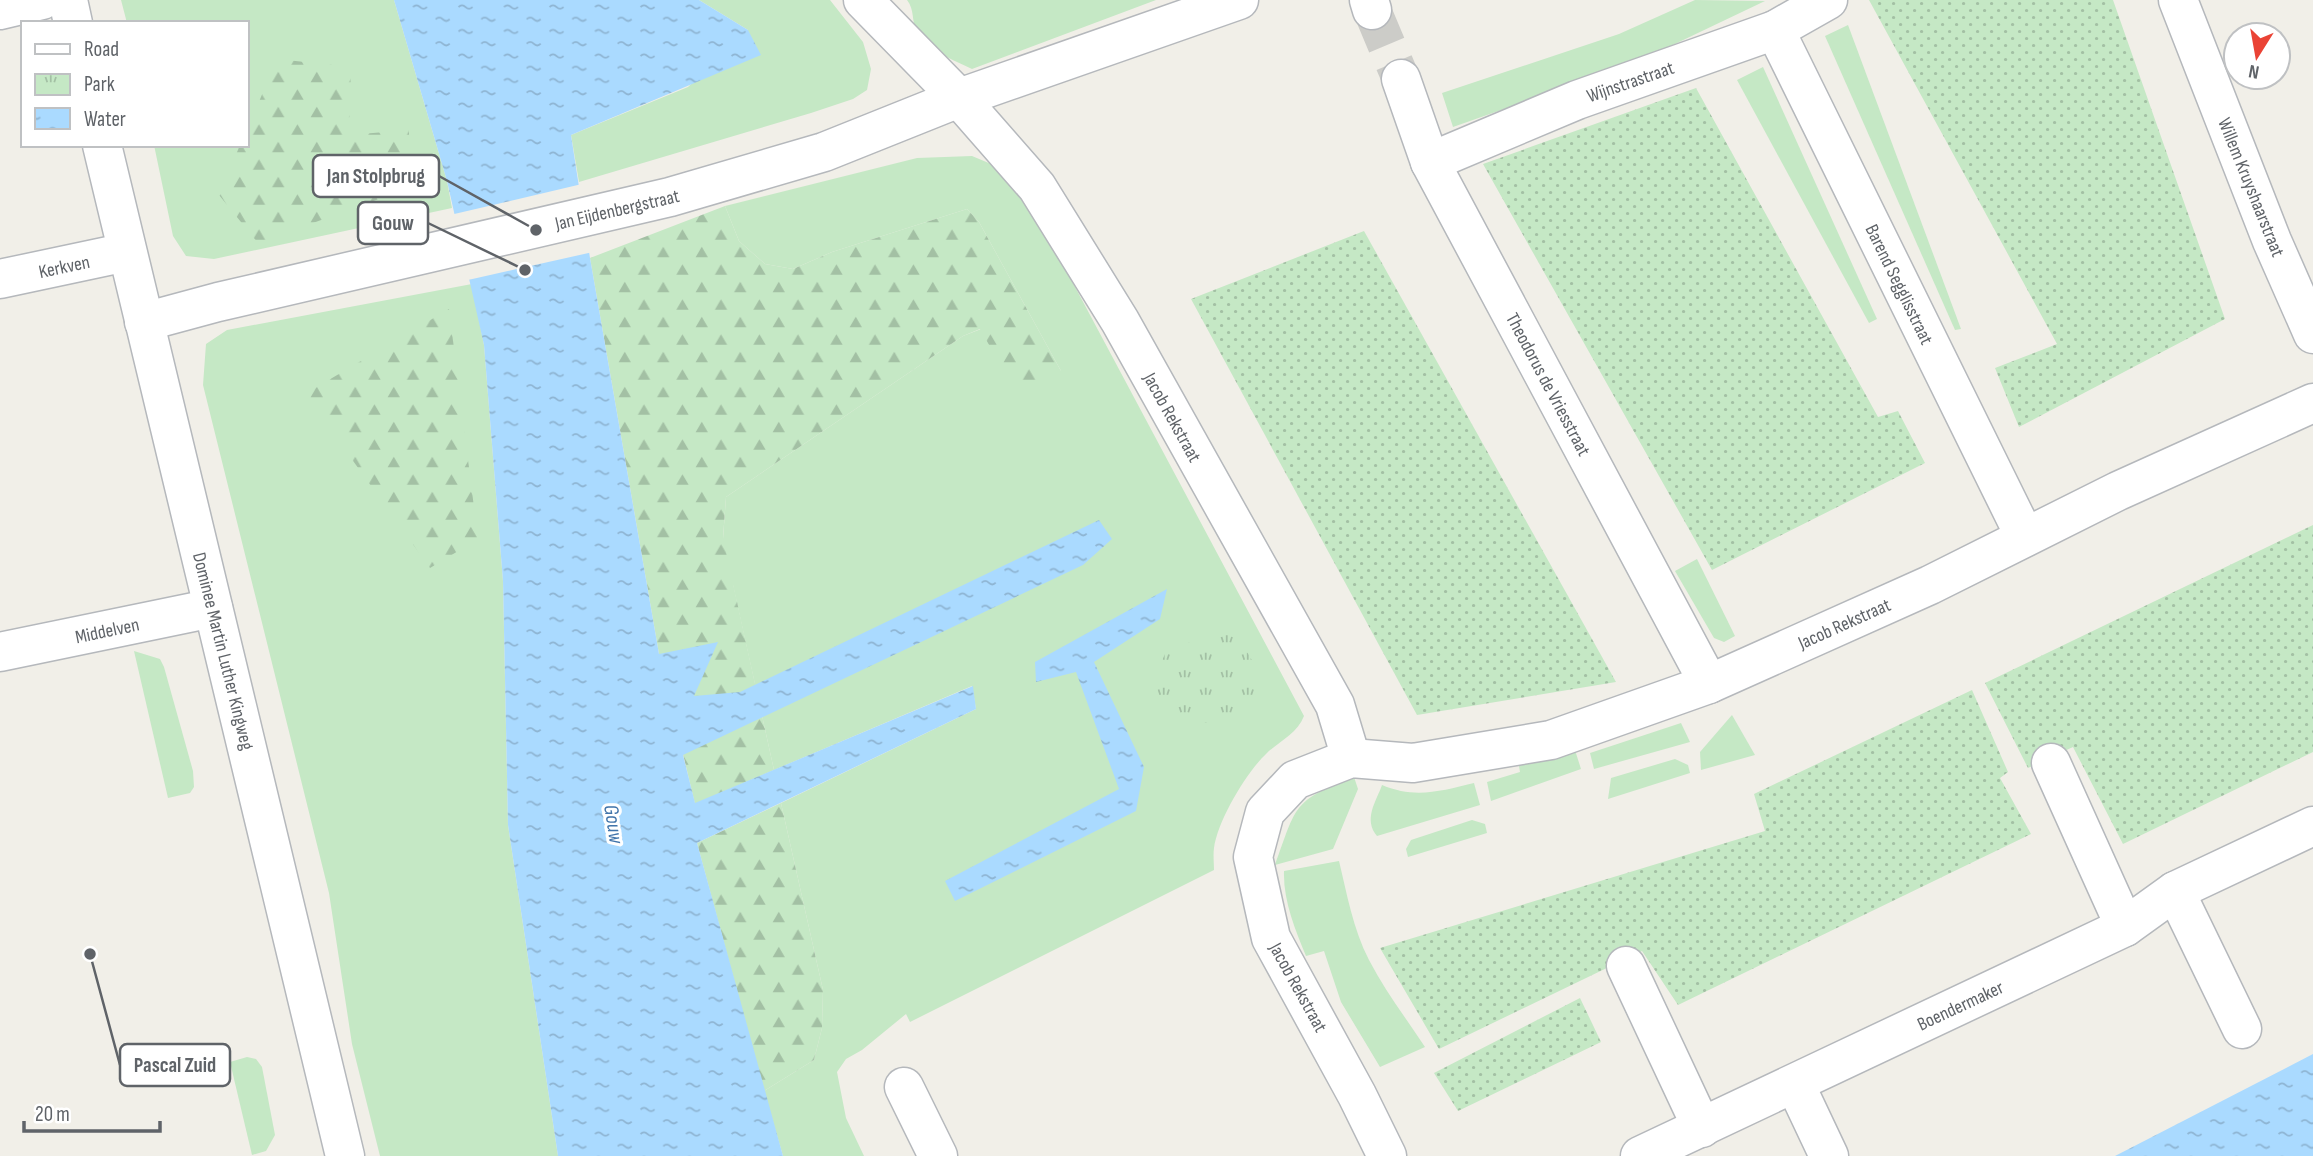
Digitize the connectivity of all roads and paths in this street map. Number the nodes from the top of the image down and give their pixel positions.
1 (42, 0) edge
2 (68, 0) edge
3 (863, 0) edge
4 (1239, 0) edge
5 (1828, 0) edge
6 (2178, 0) edge
7 (0, 10) edge
8 (73, 21) edge
9 (1775, 30) junction
10 (1401, 79) tunnel mouth
11 (959, 98) junction
12 (102, 147) edge
13 (1430, 162) junction
14 (127, 252) junction
15 (0, 279) edge
16 (144, 322) junction
17 (2313, 334) edge
18 (2313, 403) edge
19 (2025, 537) junction
20 (213, 608) junction
21 (0, 652) edge
22 (1709, 684) junction
23 (1351, 758) junction
24 (2051, 763) dead end
25 (2313, 826) edge
26 (2175, 891) junction
27 (2125, 927) junction
28 (1626, 966) dead end
29 (2242, 1029) dead end
30 (1795, 1084) junction
31 (904, 1087) dead end
32 (1702, 1128) junction
33 (345, 1156) edge
34 (938, 1156) edge
35 (1387, 1156) edge
36 (1640, 1156) edge
37 (1829, 1156) edge

1 - 7 street
2 - 8 street
3 - 11 street
4 - 11 street, Jan Eijdenbergstraat
5 - 9 street, Wijnstrastraat
6 - 17 street, Willem Kruyshaarstraat
9 - 13 street, Wijnstrastraat
9 - 19 street, Barend Segglisstraat
10 - 13 street, Theodorus de Vriesstraat
11 - 16 street, Jan Eijdenbergstraat
11 - 23 street, Jacob Rekstraat
12 - 14 street, Dominee Martin Luther Kingweg
13 - 22 street, Theodorus de Vriesstraat
14 - 15 street, Kerkven
14 - 16 street, Dominee Martin Luther Kingweg
16 - 20 street, Dominee Martin Luther Kingweg
18 - 19 street, Jacob Rekstraat
19 - 22 street, Jacob Rekstraat
20 - 21 street, Middelven
20 - 33 street, Dominee Martin Luther Kingweg
22 - 23 street, Jacob Rekstraat
23 - 35 street, Jacob Rekstraat
24 - 27 street
25 - 26 street, Boendermaker
26 - 27 street, Boendermaker
26 - 29 street
27 - 30 street, Boendermaker
28 - 32 street
30 - 32 street, Boendermaker
30 - 37 street
31 - 34 street
32 - 36 street, Boendermaker

